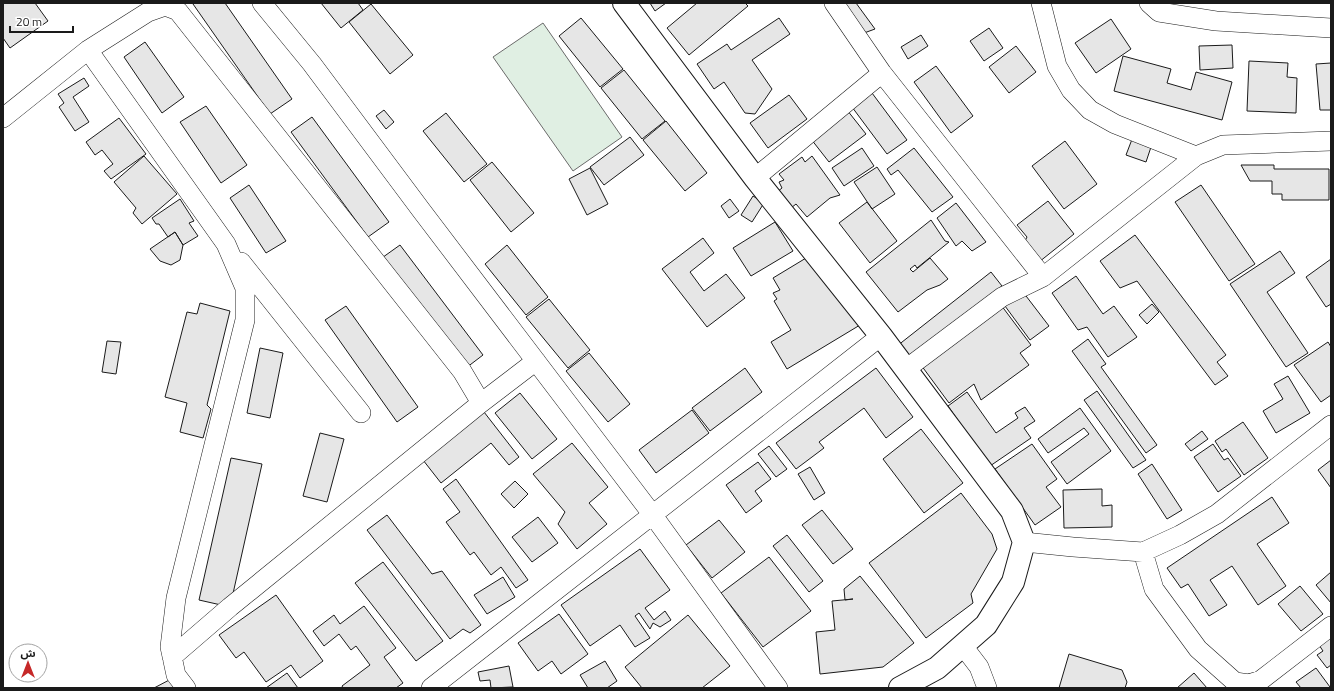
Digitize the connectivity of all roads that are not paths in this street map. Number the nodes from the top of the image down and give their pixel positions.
1 (262, 3) edge
2 (624, 3) edge
3 (834, 3) edge
4 (1041, 3) edge
5 (1149, 3) edge
6 (1331, 28) edge
7 (88, 50) junction
8 (882, 73) junction
9 (3, 118) edge
10 (1331, 141) edge
11 (1196, 156) junction
12 (755, 178) junction
13 (226, 244) junction
14 (1043, 277) junction
15 (881, 336) junction
16 (536, 361) junction
17 (906, 369) junction
18 (481, 403) junction
19 (360, 413) dead end
20 (1331, 425) edge
21 (652, 514) junction
22 (1024, 542) junction
23 (1143, 552) junction
24 (1331, 626) edge
25 (963, 646) junction
26 (172, 657) junction
27 (909, 686) edge
28 (186, 688) edge
29 (431, 688) edge
30 (778, 688) edge
31 (987, 688) edge

1 - 16 street
2 - 12 main road
3 - 8 street
4 - 11 street
5 - 6 street
7 - 9 street
7 - 13 street
7 - 18 street
8 - 12 street
8 - 14 street
10 - 11 street
11 - 14 street
12 - 15 main road
13 - 19 street
13 - 26 street
14 - 17 street
15 - 17 main road
15 - 21 street
16 - 18 street
16 - 21 street
17 - 22 main road
18 - 26 street
20 - 23 street
21 - 29 street
21 - 30 street
22 - 23 street
22 - 25 main road
23 - 24 street
25 - 27 main road
25 - 31 street
26 - 28 street

